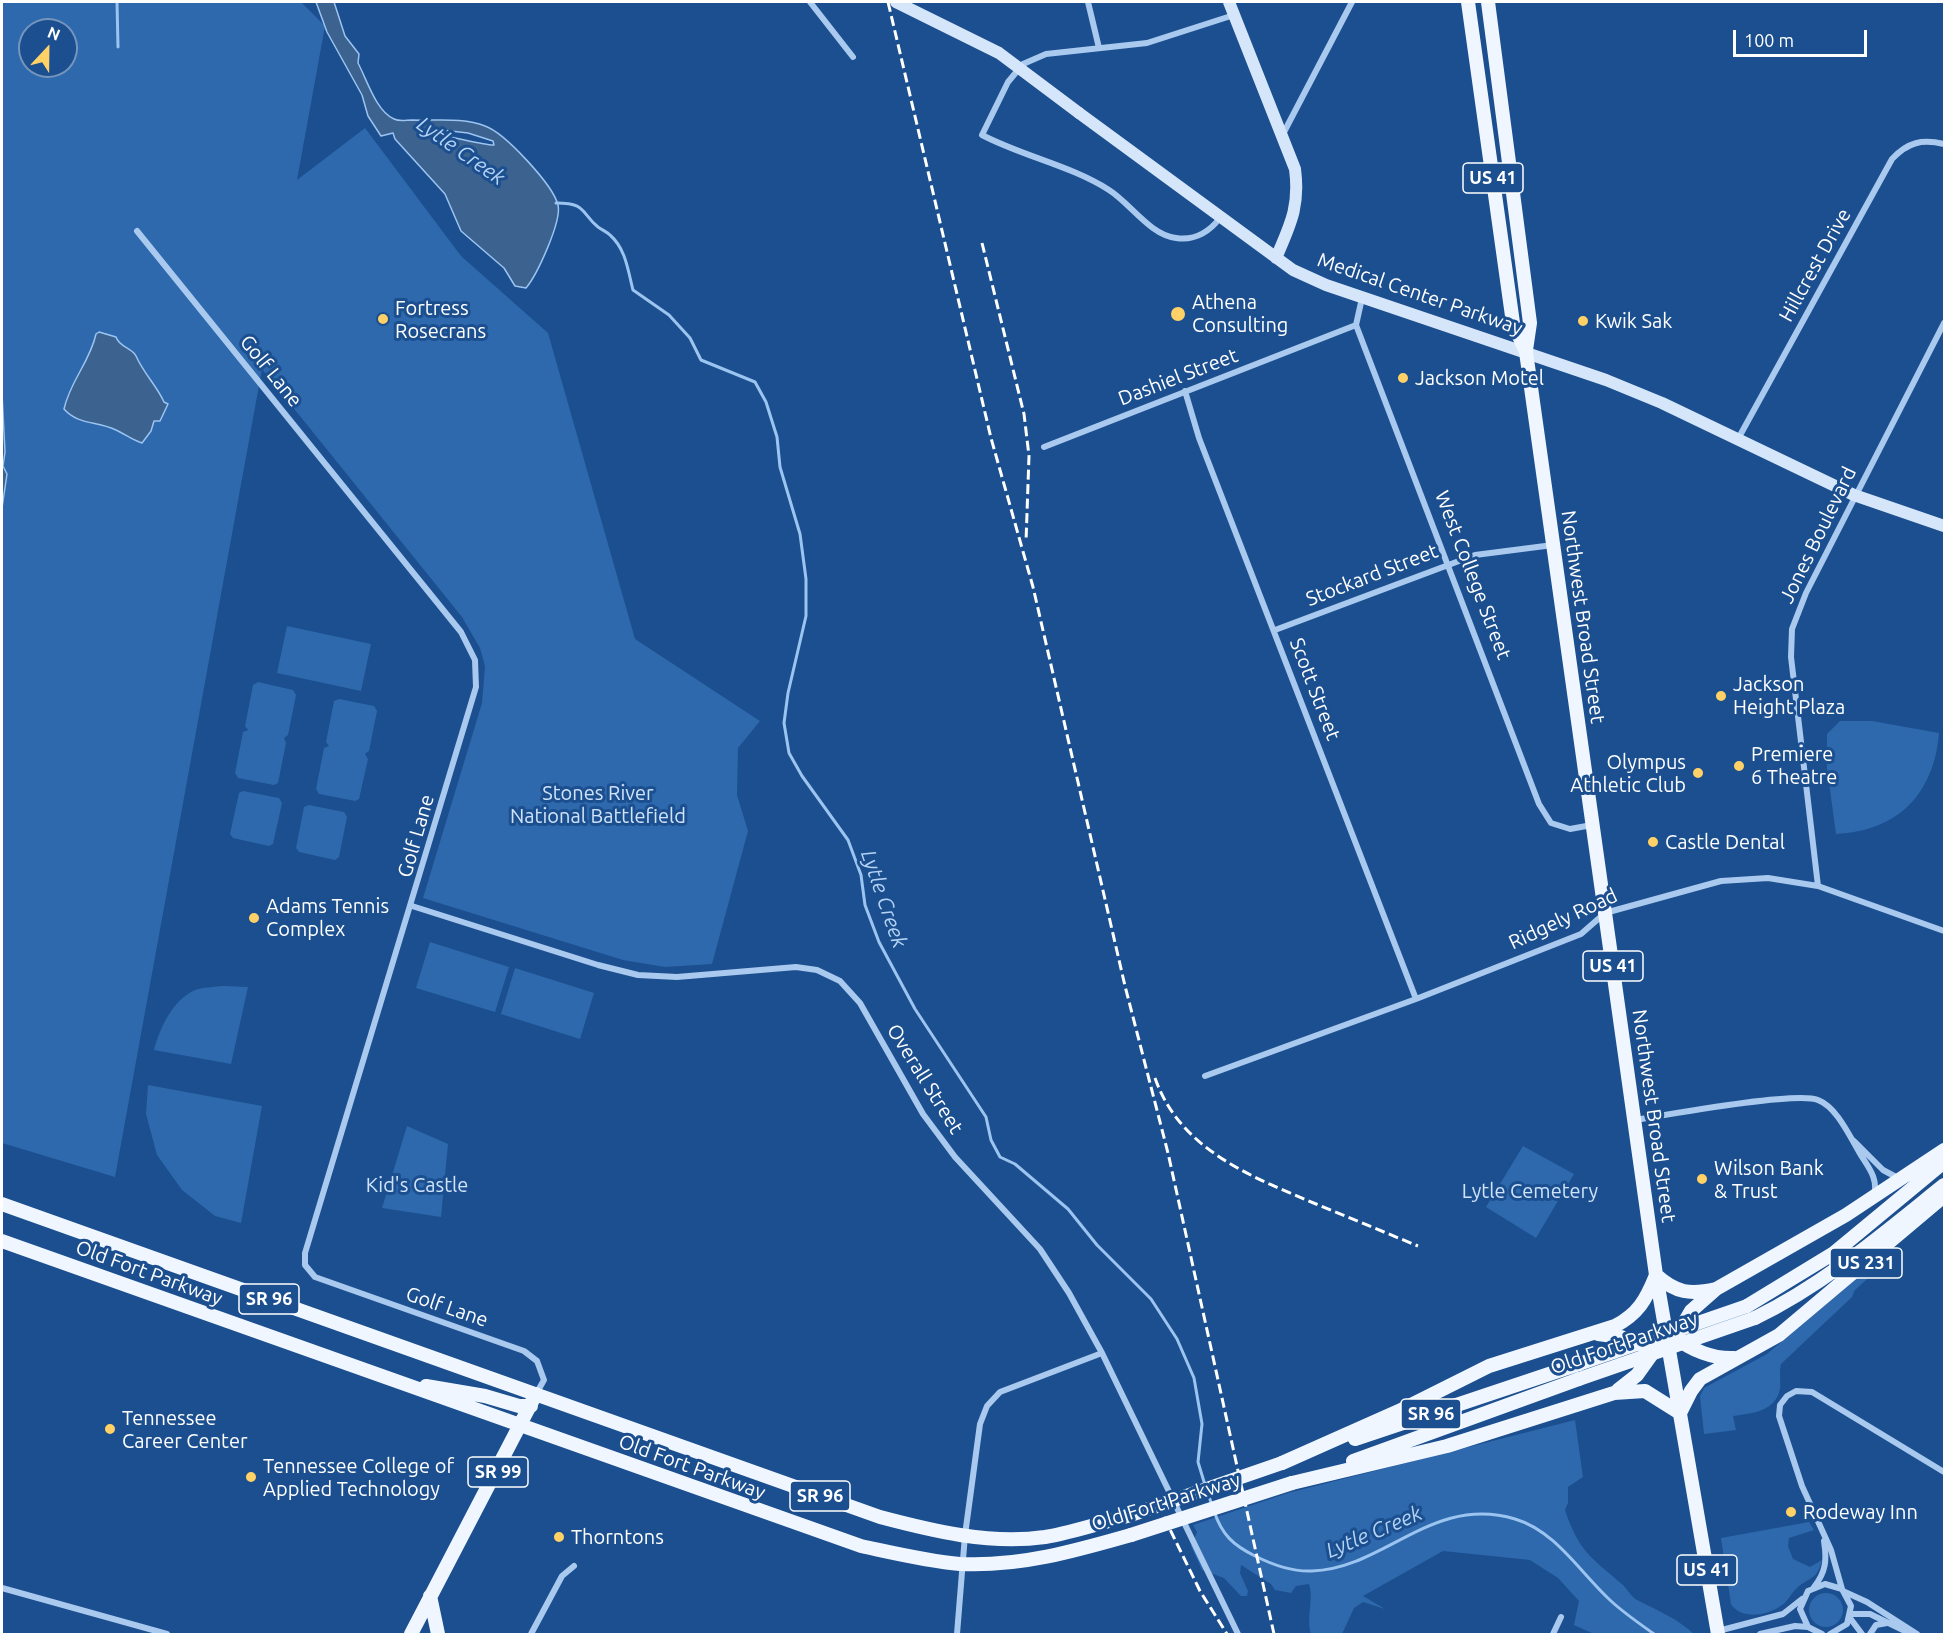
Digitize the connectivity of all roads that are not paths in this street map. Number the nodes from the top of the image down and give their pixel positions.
1 (810, 2) edge
2 (896, 2) edge
3 (1088, 2) edge
4 (1229, 2) edge
5 (1352, 2) edge
6 (1468, 2) edge
7 (1488, 2) edge
8 (1234, 15) junction
9 (1099, 48) junction
10 (853, 57) dead end
11 (1496, 63) junction
12 (1477, 66) junction
13 (1283, 135) junction
14 (1944, 144) edge
15 (1220, 218) junction
16 (137, 231) dead end
17 (1276, 258) junction
18 (1362, 298) junction
19 (1944, 323) edge
20 (1356, 325) junction
21 (1526, 352) junction
22 (1185, 391) junction
23 (1738, 439) junction
24 (1044, 447) dead end
25 (1854, 495) junction
26 (1944, 526) edge
27 (1553, 545) junction
28 (1448, 564) junction
29 (1275, 630) junction
30 (1592, 825) junction
31 (1818, 886) junction
32 (412, 906) junction
33 (1605, 914) junction
34 (1944, 931) edge
35 (1416, 999) junction
36 (1205, 1076) dead end
37 (1635, 1120) junction
38 (1851, 1138) junction
39 (1944, 1150) edge
40 (1944, 1162) edge
41 (1901, 1179) junction
42 (1944, 1185) edge
43 (1944, 1196) edge
44 (1874, 1198) junction
45 (2, 1204) edge
46 (2, 1241) edge
47 (1656, 1275) junction
48 (1716, 1289) junction
49 (1665, 1324) junction
50 (1595, 1334) junction
51 (1676, 1338) junction
52 (1654, 1352) junction
53 (1102, 1353) junction
54 (1734, 1358) junction
55 (1672, 1370) junction
56 (395, 1381) junction
57 (1614, 1393) junction
58 (534, 1400) junction
59 (1680, 1413) junction
60 (521, 1427) junction
61 (1282, 1463) junction
62 (1944, 1472) edge
63 (1292, 1483) junction
64 (1823, 1534) junction
65 (965, 1535) junction
66 (961, 1564) junction
67 (574, 1566) dead end
68 (1813, 1587) junction
69 (2, 1588) edge
70 (1843, 1591) junction
71 (430, 1596) junction
72 (1804, 1597) junction
73 (1851, 1616) junction
74 (1561, 1617) dead end
75 (1887, 1623) junction
76 (1808, 1627) junction
77 (1718, 1633) edge
78 (1835, 1634) edge
79 (167, 1635) edge
80 (411, 1635) edge
81 (438, 1635) edge
82 (531, 1635) edge
83 (957, 1635) edge
84 (1238, 1635) edge
85 (1553, 1635) edge
86 (1760, 1635) edge
87 (1822, 1635) edge
88 (1863, 1635) edge
89 (1870, 1635) edge
90 (1912, 1635) edge
91 (1917, 1635) edge

1 - 10 street
2 - 15 main road, Medical Center Parkway, bridge
3 - 9 street
4 - 8 main road
5 - 13 street
6 - 12 main road, Northwest Broad Street / US 41
7 - 11 main road, Northwest Broad Street / US 41
8 - 9 street
8 - 13 main road
9 - 15 street
11 - 12 main road
11 - 21 main road, Northwest Broad Street / US 41
12 - 21 main road, Northwest Broad Street / US 41
13 - 17 main road
14 - 23 street, Hillcrest Drive
15 - 17 main road, Medical Center Parkway
16 - 32 street, Golf Lane
17 - 18 main road, Medical Center Parkway
18 - 20 street
18 - 21 main road, Medical Center Parkway
19 - 25 street, Jones Boulevard
20 - 22 street, Dashiel Street
20 - 28 street, West College Street
21 - 23 main road, Medical Center Parkway
21 - 27 main road, Northwest Broad Street / US 41
22 - 24 street, Dashiel Street
22 - 29 street, Scott Street
23 - 25 main road, Medical Center Parkway
25 - 26 main road, Medical Center Parkway
25 - 31 street, Jones Boulevard
27 - 28 street, Stockard Street
27 - 30 main road, Northwest Broad Street / US 41
28 - 29 street, Stockard Street
28 - 30 street, West College Street
29 - 35 street, Scott Street
30 - 33 main road, Northwest Broad Street / US 41
31 - 33 street, Ridgely Road
31 - 34 street, Ridgely Road
32 - 53 street, Overall Street
32 - 58 street, Golf Lane
33 - 35 street, Ridgely Road
33 - 37 main road, Northwest Broad Street / US 41
35 - 36 street, Ridgely Road
37 - 38 street
37 - 47 main road, Northwest Broad Street / US 41
38 - 41 street
38 - 44 street
39 - 41 main road, US 231
40 - 61 main road, Old Fort Parkway / SR 96, bridge
41 - 44 main road, US 231
42 - 63 main road, Old Fort Parkway / SR 96, bridge
43 - 54 main road, US 231
44 - 48 main road, US 231
45 - 58 main road, Old Fort Parkway / SR 96
46 - 56 main road, Old Fort Parkway / SR 96
47 - 48 main road
47 - 49 main road, Northwest Broad Street / US 41
47 - 50 main road
48 - 51 main road
49 - 51 main road
49 - 52 main road
49 - 55 main road, Northwest Broad Street / US 41
50 - 52 main road
50 - 61 main road
51 - 54 main road
51 - 55 main road
52 - 55 main road
52 - 57 main road
53 - 65 street
53 - 84 street, Overall Street
54 - 59 main road
55 - 59 main road, Northwest Broad Street / US 41
56 - 58 main road
56 - 60 main road, Old Fort Parkway / SR 96
57 - 59 main road
57 - 63 main road
58 - 60 main road, SR 99
58 - 65 main road, Old Fort Parkway / SR 96
59 - 77 main road, Northwest Broad Street / US 41
60 - 66 main road, Old Fort Parkway / SR 96
60 - 71 main road, SR 99
61 - 65 main road, Old Fort Parkway / SR 96, bridge
62 - 64 street
63 - 66 main road, Old Fort Parkway / SR 96, bridge
64 - 68 street
64 - 70 street
65 - 66 street
66 - 83 street
67 - 82 street
68 - 70 street
68 - 72 street
69 - 79 street
70 - 73 street
70 - 91 street
71 - 80 main road, SR 99
71 - 81 main road
72 - 76 street
72 - 77 street
73 - 75 street
73 - 78 street
73 - 88 street
74 - 85 street
75 - 89 street
75 - 90 street
76 - 86 street
76 - 87 street

